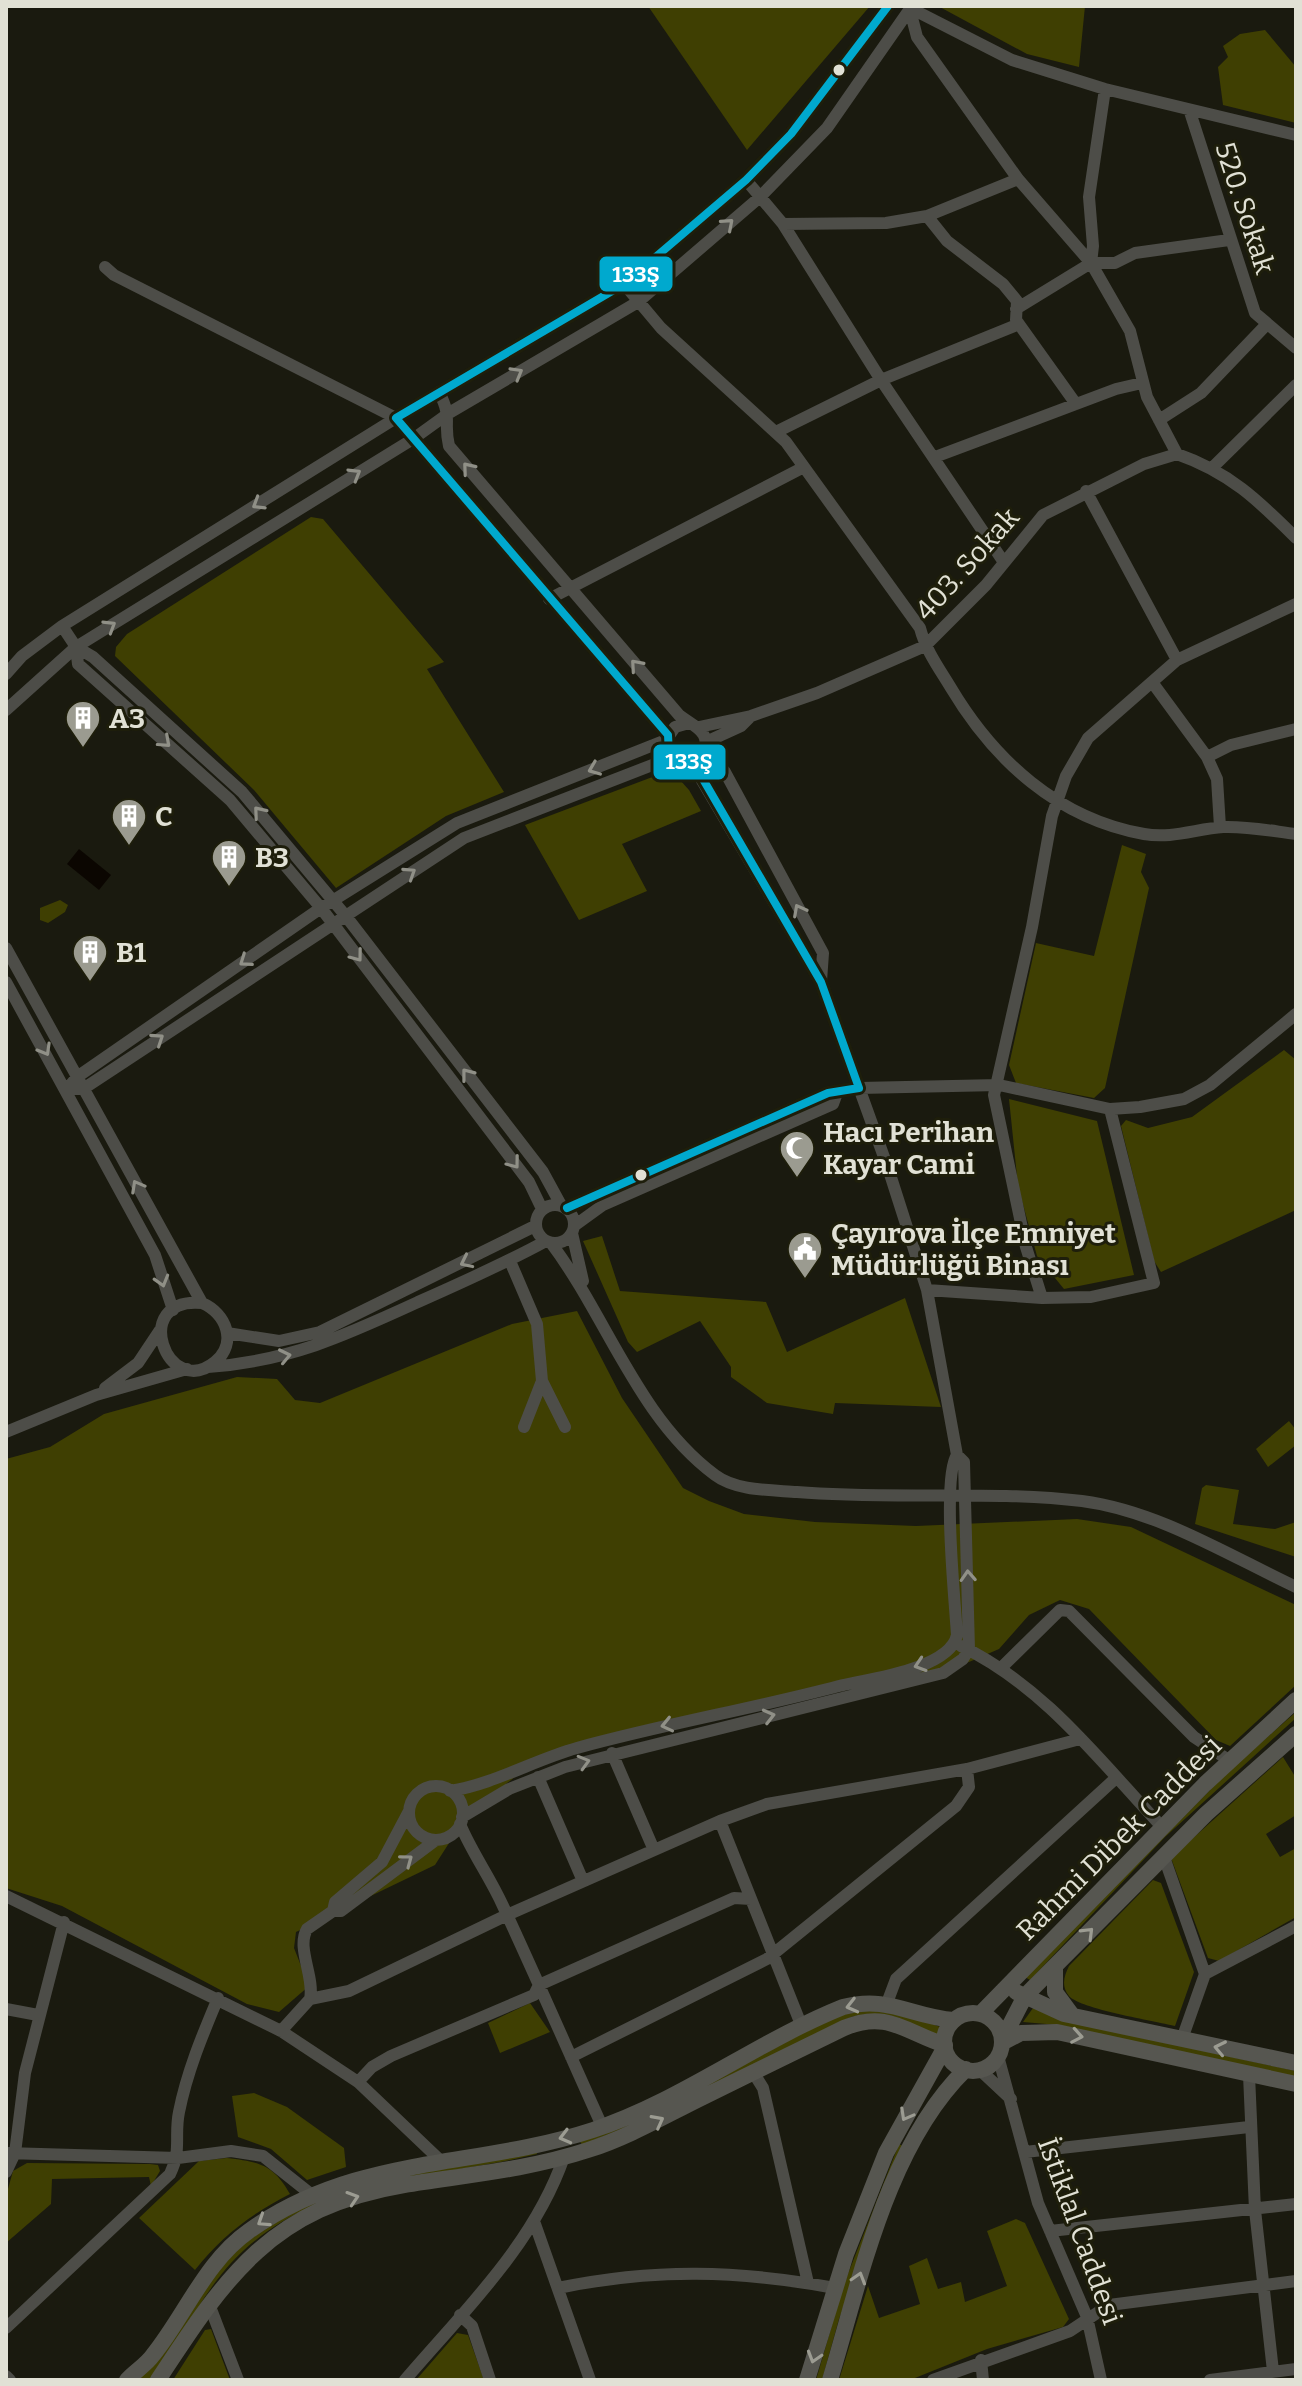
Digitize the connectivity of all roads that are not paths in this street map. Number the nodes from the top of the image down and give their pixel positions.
1 (888, 6) edge
2 (911, 7) edge
3 (1105, 89) junction
4 (1190, 112) junction
5 (1296, 135) edge
6 (1018, 179) junction
7 (746, 180) junction
8 (760, 197) junction
9 (927, 216) junction
10 (783, 224) junction
11 (1229, 240) junction
12 (1091, 263) junction
13 (105, 267) dead end
14 (624, 284) junction
15 (638, 302) junction
16 (1016, 309) junction
17 (1019, 324) junction
18 (1267, 324) junction
19 (1293, 341) edge
20 (881, 380) junction
21 (1142, 383) junction
22 (1296, 385) edge
23 (439, 392) junction
24 (1076, 404) junction
25 (449, 413) junction
26 (396, 418) junction
27 (1159, 420) junction
28 (776, 432) junction
29 (413, 439) junction
30 (1177, 454) junction
31 (935, 457) junction
32 (316, 467) junction
33 (804, 467) junction
34 (1213, 467) junction
35 (330, 488) junction
36 (1086, 491) junction
37 (1296, 538) edge
38 (1003, 561) junction
39 (569, 588) junction
40 (549, 599) junction
41 (1296, 604) edge
42 (62, 626) junction
43 (925, 646) junction
44 (76, 647) junction
45 (1177, 660) junction
46 (6, 674) edge
47 (1152, 682) junction
48 (6, 710) edge
49 (751, 716) junction
50 (694, 725) junction
51 (1296, 729) edge
52 (667, 738) junction
53 (706, 745) junction
54 (673, 757) junction
55 (1207, 757) junction
56 (691, 762) junction
57 (1055, 802) junction
58 (1220, 827) junction
59 (1296, 834) edge
60 (333, 901) junction
61 (321, 908) junction
62 (345, 915) junction
63 (332, 923) junction
64 (6, 948) edge
65 (6, 982) edge
66 (821, 982) junction
67 (1296, 1014) edge
68 (77, 1077) junction
69 (999, 1085) junction
70 (859, 1088) junction
71 (67, 1089) junction
72 (83, 1089) junction
73 (837, 1093) junction
74 (1110, 1109) junction
75 (564, 1207) junction
76 (542, 1209) junction
77 (535, 1226) junction
78 (573, 1230) junction
79 (548, 1242) junction
80 (510, 1261) junction
81 (927, 1290) junction
82 (586, 1292) junction
83 (1042, 1298) junction
84 (202, 1303) junction
85 (173, 1310) junction
86 (161, 1327) junction
87 (227, 1333) junction
88 (208, 1367) junction
89 (187, 1369) junction
90 (542, 1381) junction
91 (96, 1395) junction
92 (524, 1427) dead end
93 (565, 1427) dead end
94 (6, 1432) edge
95 (957, 1476) junction
96 (935, 1498) junction
97 (958, 1498) junction
98 (985, 1498) junction
99 (958, 1517) junction
100 (1267, 1573) junction
101 (1296, 1578) edge
102 (1296, 1587) edge
103 (955, 1643) junction
104 (969, 1649) junction
105 (1002, 1667) junction
106 (1296, 1700) edge
107 (1080, 1739) junction
108 (1295, 1739) edge
109 (612, 1753) junction
110 (1230, 1761) junction
111 (967, 1769) junction
112 (538, 1777) junction
113 (1116, 1778) junction
114 (450, 1791) junction
115 (409, 1810) junction
116 (461, 1820) junction
117 (720, 1821) junction
118 (1162, 1827) junction
119 (440, 1839) junction
120 (654, 1850) junction
121 (472, 1853) junction
122 (1164, 1857) junction
123 (583, 1881) junction
124 (6, 1896) edge
125 (751, 1899) junction
126 (333, 1911) junction
127 (507, 1915) junction
128 (64, 1922) junction
129 (1296, 1926) edge
130 (773, 1954) junction
131 (1055, 1967) junction
132 (1205, 1974) junction
133 (539, 1985) junction
134 (1007, 1989) junction
135 (1025, 1996) junction
136 (218, 1998) junction
137 (310, 1999) junction
138 (887, 2003) junction
139 (6, 2009) edge
140 (980, 2014) junction
141 (38, 2015) junction
142 (1072, 2015) junction
143 (954, 2020) junction
144 (802, 2027) junction
145 (281, 2031) junction
146 (1182, 2039) junction
147 (1000, 2044) junction
148 (945, 2046) junction
149 (571, 2057) junction
150 (1296, 2063) edge
151 (973, 2070) junction
152 (753, 2072) junction
153 (1249, 2075) junction
154 (358, 2082) junction
155 (1296, 2084) edge
156 (1011, 2099) junction
157 (602, 2126) junction
158 (1249, 2127) junction
159 (1025, 2152) junction
160 (10, 2153) edge
161 (564, 2157) junction
162 (178, 2158) junction
163 (441, 2161) junction
164 (6, 2172) edge
165 (312, 2195) junction
166 (1296, 2204) edge
167 (1255, 2210) junction
168 (535, 2224) junction
169 (1050, 2231) junction
170 (1296, 2281) edge
171 (808, 2283) junction
172 (1263, 2285) junction
173 (558, 2288) junction
174 (835, 2288) junction
175 (209, 2304) junction
176 (460, 2315) junction
177 (1087, 2317) junction
178 (6, 2328) edge
179 (981, 2360) junction
180 (1296, 2369) edge
181 (1274, 2376) edge
182 (127, 2380) edge
183 (158, 2380) edge
184 (238, 2380) edge
185 (405, 2380) edge
186 (490, 2380) edge
187 (590, 2380) edge
188 (807, 2380) edge
189 (830, 2380) edge
190 (933, 2380) edge
191 (983, 2380) edge
192 (1101, 2380) edge
193 (1210, 2380) edge

1 - 7 street
2 - 3 street
2 - 6 street
2 - 8 street
3 - 4 street
3 - 12 street
4 - 5 street
4 - 11 street, 520. Sokak
6 - 9 street
6 - 12 street
7 - 8 street
7 - 14 street
8 - 10 street
15 -> 8 street
9 - 10 street
9 - 16 street
10 - 20 street
11 - 12 street
11 - 18 street, 520. Sokak
12 - 16 street
12 - 21 street
13 - 26 street
14 - 15 street
14 - 23 street
25 -> 15 street
15 - 28 street
16 - 17 street
17 - 20 street
17 - 24 street
18 - 19 street, 520. Sokak
18 - 27 street
20 - 28 street
20 - 31 street
21 - 24 street
21 - 27 street
22 - 34 street
23 - 25 street
23 - 26 street
24 - 31 street
25 - 29 street
39 -> 25 street
26 - 29 street
26 - 32 street
27 - 30 street
28 - 33 street
35 -> 29 street
29 - 40 street
30 - 34 street
30 - 36 street, 403. Sokak
31 - 38 street
32 - 35 street
32 -> 42 street
33 - 39 street
33 - 43 street
34 - 37 street
44 -> 35 street
36 - 38 street, 403. Sokak
36 - 45 street
38 - 43 street, 403. Sokak
39 - 40 street
50 -> 39 street
40 - 52 street
41 - 45 street
42 - 44 street
42 - 46 street
43 - 49 street, 403. Sokak
43 - 57 street
44 - 48 street
60 -> 44 street
44 -> 61 street
45 - 47 street
47 - 55 street
47 - 57 street
49 - 50 street, 403. Sokak
49 - 53 street
50 - 52 street
50 - 53 street
51 - 55 street
52 - 54 street
52 -> 60 street
53 - 56 street
66 -> 53 street
54 - 56 street
62 -> 54 street
55 - 58 street
56 - 66 street
57 - 58 street
57 - 69 street
58 - 59 street
60 - 61 street
60 - 62 street
61 - 63 street
61 -> 68 street
62 - 63 street
75 -> 62 street
72 -> 63 street
63 -> 76 street
64 - 68 street
65 -> 71 street
66 - 70 street
67 - 74 street
68 - 71 street
68 - 72 street
69 - 70 street
69 - 74 street
69 - 83 street
70 - 73 street
70 - 81 street
71 - 72 street
71 -> 85 street
84 -> 72 street
73 - 75 street
73 - 78 street
74 - 83 street
75 - 76 street
75 - 78 street
76 - 77 street
77 - 79 street
77 -> 87 street
78 - 79 street
78 - 82 street
79 - 80 street
79 - 82 street
88 -> 80 street
80 - 90 street
81 - 83 street
81 - 95 street
82 - 96 street
84 - 85 street
84 - 87 street
85 - 86 street
86 - 89 street
86 - 91 street
87 - 88 street
88 - 89 street
89 - 91 street
90 - 92 street
90 - 93 street
91 - 94 street
95 - 96 street
95 - 97 street
95 - 98 street
96 - 97 street
96 - 99 street
97 - 98 street
97 - 99 street
98 - 99 street
98 - 100 street
99 - 103 street
104 -> 99 street
100 - 101 street
100 - 102 street
103 - 104 street
103 -> 114 street
104 - 105 street
109 -> 104 street
105 - 107 street
105 - 110 street
106 - 110 main road, Rahmi Dibek Caddesi
107 - 111 street
107 - 113 street
108 - 122 main road, Rahmi Dibek Caddesi
112 -> 109 street
109 - 120 street
110 - 118 main road, Rahmi Dibek Caddesi
111 - 117 street
111 - 130 street
112 - 116 street
112 - 123 street
113 - 118 street
113 - 138 street
114 - 115 street
114 - 116 street
115 - 119 street
115 - 126 street
116 - 119 street
116 - 121 street
117 - 120 street
117 - 125 street
118 - 134 main road, Rahmi Dibek Caddesi
119 - 121 street
126 -> 119 street
120 - 123 street
121 - 127 street
131 -> 122 main road, Rahmi Dibek Caddesi
122 - 132 street
123 - 127 street
124 - 128 street
125 - 130 street
125 - 133 street
126 - 137 street
127 - 133 street
127 - 137 street
128 - 136 street
128 - 141 street
129 - 132 street
130 - 144 street
130 - 149 street
131 - 135 main road, Rahmi Dibek Caddesi
131 - 142 main road
132 - 146 street
133 - 149 street
133 - 154 street
134 - 135 main road
134 - 140 main road, Rahmi Dibek Caddesi
135 - 142 main road
135 - 147 main road, Rahmi Dibek Caddesi
136 - 145 street
136 - 162 street
137 - 145 street
138 - 143 main road
138 -> 144 main road
139 - 141 street
140 - 143 main road, Rahmi Dibek Caddesi
140 - 147 main road
141 - 160 street
142 - 146 main road
143 - 148 main road
144 - 157 main road
145 - 154 street
150 -> 146 main road
147 - 151 main road, Rahmi Dibek Caddesi
147 -> 153 main road
147 - 156 street, İstiklal Caddesi
148 - 151 main road
148 - 152 main road
148 -> 174 main road
149 - 157 street
151 - 156 street
189 -> 151 main road, Rahmi Dibek Caddesi
161 -> 152 main road
152 - 171 street
153 - 155 main road
153 - 158 street
154 - 163 street
156 - 159 street, İstiklal Caddesi
157 -> 163 main road
158 - 159 street
158 - 167 street
159 - 169 street, İstiklal Caddesi
160 - 162 street
160 - 164 street
161 - 168 street
175 -> 161 main road
162 - 165 street
162 - 178 street
163 - 165 main road
165 -> 182 main road
166 - 167 street
167 - 169 street
167 - 172 street
168 - 173 street
168 - 176 street
169 - 177 street, İstiklal Caddesi
170 - 172 street
171 - 173 street
171 - 174 street
172 - 177 street
172 - 181 street
173 - 187 street
174 -> 188 main road
175 - 183 main road
175 - 184 street
176 - 185 street
176 - 186 street
177 - 179 street
177 - 192 street, İstiklal Caddesi
179 - 190 street
179 - 191 street
180 - 181 street
181 - 193 street

